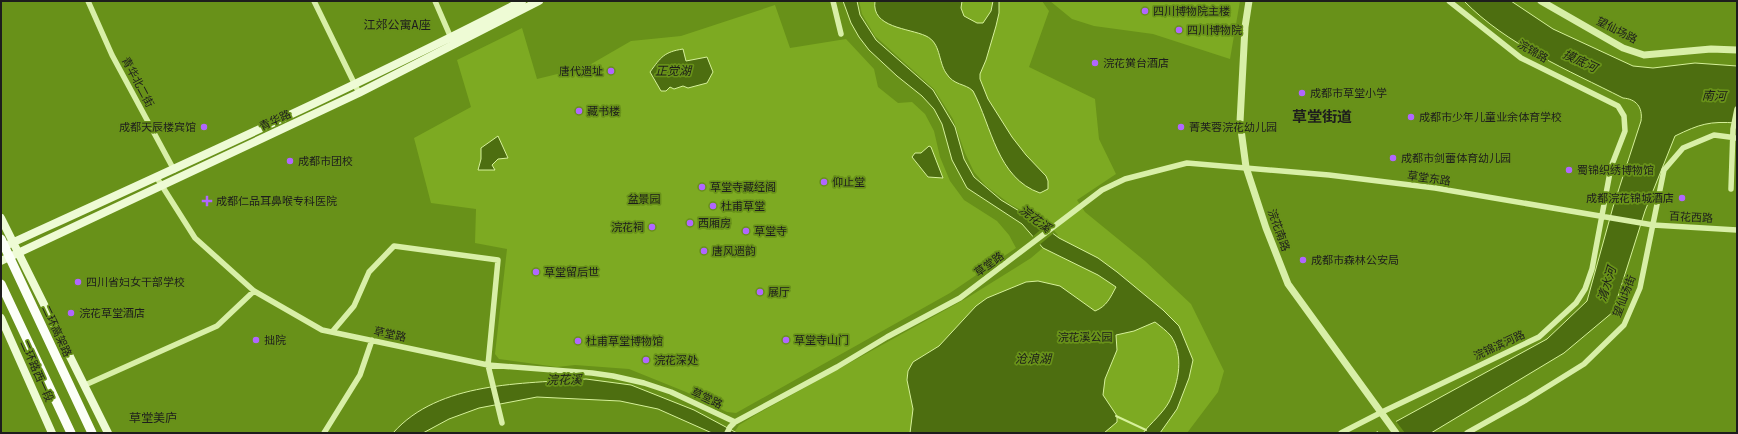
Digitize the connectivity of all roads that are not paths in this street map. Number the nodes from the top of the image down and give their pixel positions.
1 (88, 1) edge
2 (314, 1) edge
3 (435, 1) edge
4 (522, 1) edge
5 (539, 1) edge
6 (833, 1) edge
7 (1250, 1) edge
8 (1450, 1) edge
9 (1541, 1) edge
10 (841, 34) dead end
11 (451, 38) junction
12 (1737, 50) edge
13 (355, 85) junction
14 (359, 93) junction
15 (1737, 109) edge
16 (1735, 138) edge
17 (1246, 167) junction
18 (174, 170) junction
19 (157, 178) junction
20 (161, 186) junction
21 (1731, 189) dead end
22 (1600, 216) junction
23 (1, 218) edge
24 (1608, 218) joint
25 (1653, 225) junction
26 (1737, 230) edge
27 (1, 239) edge
28 (13, 243) junction
29 (1, 248) edge
30 (18, 253) junction
31 (1, 261) edge
32 (1, 284) edge
33 (254, 290) junction
34 (1, 318) edge
35 (332, 332) junction
36 (372, 340) junction
37 (488, 365) junction
38 (85, 385) junction
39 (1382, 412) junction
40 (502, 423) dead end
41 (733, 424) junction
42 (52, 433) edge
43 (71, 433) edge
44 (92, 433) edge
45 (108, 433) edge
46 (324, 433) edge
47 (727, 433) edge
48 (1341, 433) edge
49 (1396, 433) edge
50 (1467, 433) edge

1 - 18 street, 青华北二街
2 - 13 street
3 - 11 street
4 - 11 main road, 青华路
5 - 14 main road, 青华路
6 - 10 street
7 - 17 street, 浣花南路
8 - 22 street, 浣锦路
9 - 12 street, 望仙场路
11 - 13 main road, 青华路
13 - 14 street
13 - 18 main road, 青华路
14 - 20 main road, 青华路
15 - 16 street
16 - 21 street
16 - 25 street, 望仙场街
17 - 22 street, 草堂东路
17 - 39 street, 浣花南路
17 - 41 street, 草堂路
18 - 19 main road, 青华路
19 - 20 street, 草堂路
19 - 28 main road, 青华路
20 - 30 main road, 青华路
20 - 33 street, 草堂路
22 - 24 street, 草堂东路
22 - 39 street, 浣锦滨河路
23 - 28 main road
24 - 25 street, 百花西路
25 - 26 street, 百花西路
25 - 50 street, 望仙场街
27 - 44 highway, 二环高架路
28 - 29 main road, 青华路
28 - 30 main road
30 - 31 main road, 青华路
30 - 38 main road
32 - 43 highway
33 - 35 street, 草堂路
33 - 38 street
34 - 42 main road, 二环路西一段
35 - 36 street, 草堂路
35 - 37 street
36 - 37 street, 草堂路
36 - 46 street
37 - 40 street
37 - 41 street, 草堂路
38 - 45 main road
39 - 48 street, 浣锦滨河路
39 - 49 street, 浣花南路
41 - 47 street

